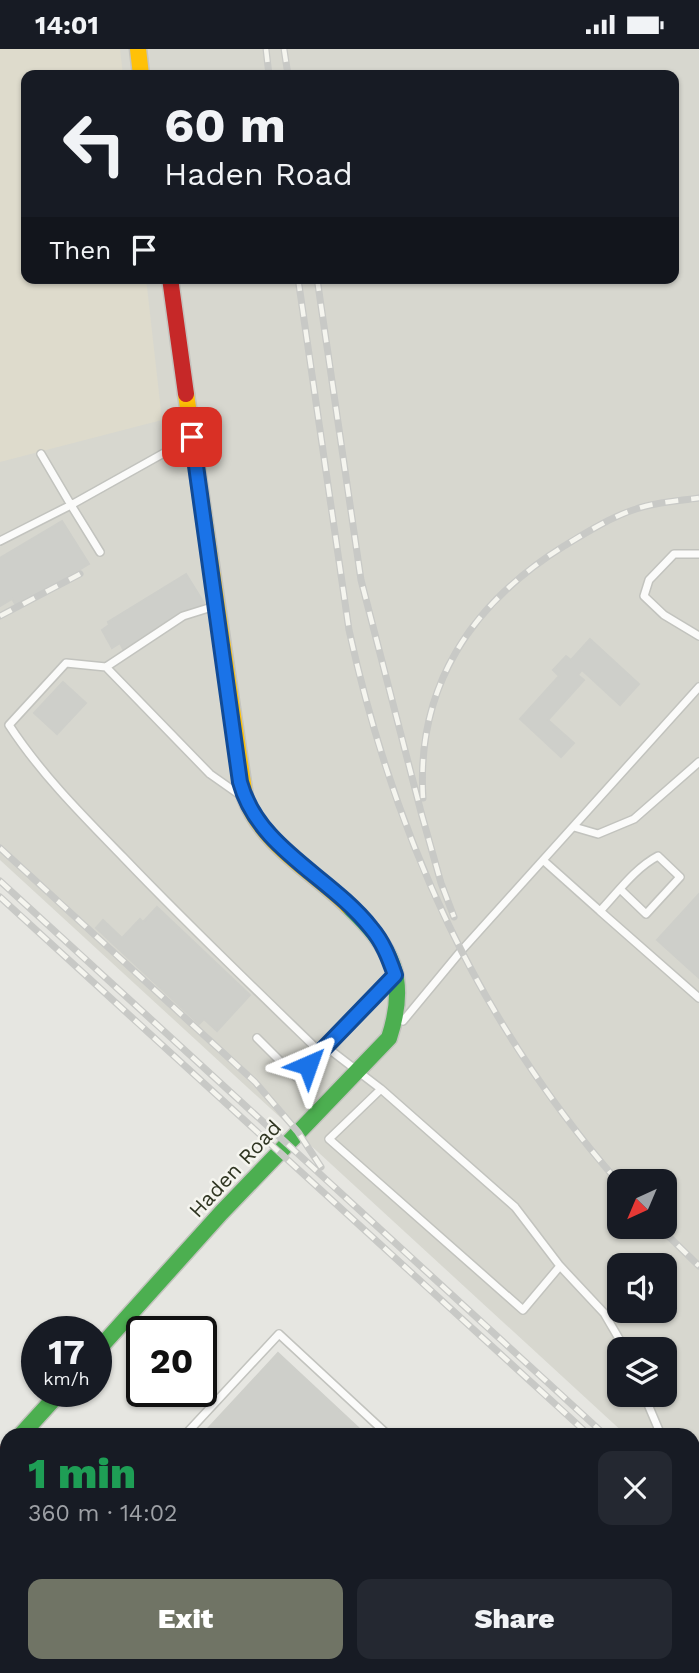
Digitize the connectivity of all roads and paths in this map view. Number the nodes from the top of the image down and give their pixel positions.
1 (138, 49) edge
2 (140, 70) edge
3 (171, 284) edge
4 (192, 437) junction
5 (40, 454) dead end
6 (71, 505) junction
7 (0, 541) edge
8 (100, 552) dead end
9 (699, 554) edge
10 (215, 605) junction
11 (699, 636) edge
12 (106, 667) junction
13 (699, 687) edge
14 (699, 762) edge
15 (245, 798) junction
16 (574, 827) junction
17 (544, 861) junction
18 (620, 889) junction
19 (600, 911) junction
20 (395, 975) junction
21 (699, 998) edge
22 (257, 1038) dead end
23 (389, 1038) junction
24 (322, 1049) junction
25 (358, 1072) junction
26 (381, 1089) junction
27 (560, 1266) junction
28 (112, 1334) edge
29 (618, 1337) edge
30 (47, 1407) edge
31 (649, 1407) edge
32 (28, 1428) edge
33 (192, 1428) edge
34 (380, 1428) edge
35 (659, 1428) edge

1 - 2 street
3 - 4 street, Haden Road
4 - 6 lane
4 - 10 street, Haden Road
5 - 6 lane
6 - 7 lane
6 - 8 lane
9 - 11 lane
10 - 12 lane
10 - 15 street, Haden Road
12 - 15 lane
12 - 24 lane
13 - 16 lane
14 - 16 lane
15 - 20 street, Haden Road
16 - 17 lane
17 - 19 lane
17 - 23 lane
18 - 18 lane
18 - 19 lane
19 - 21 lane
20 - 23 street, Haden Road
20 - 24 lane
22 - 24 lane
23 - 25 street, Haden Road
24 - 25 lane
25 - 26 lane
25 - 28 street, Haden Road
26 - 27 lane
26 - 27 lane
27 - 29 lane
30 - 32 street
31 - 35 lane
33 - 34 lane

